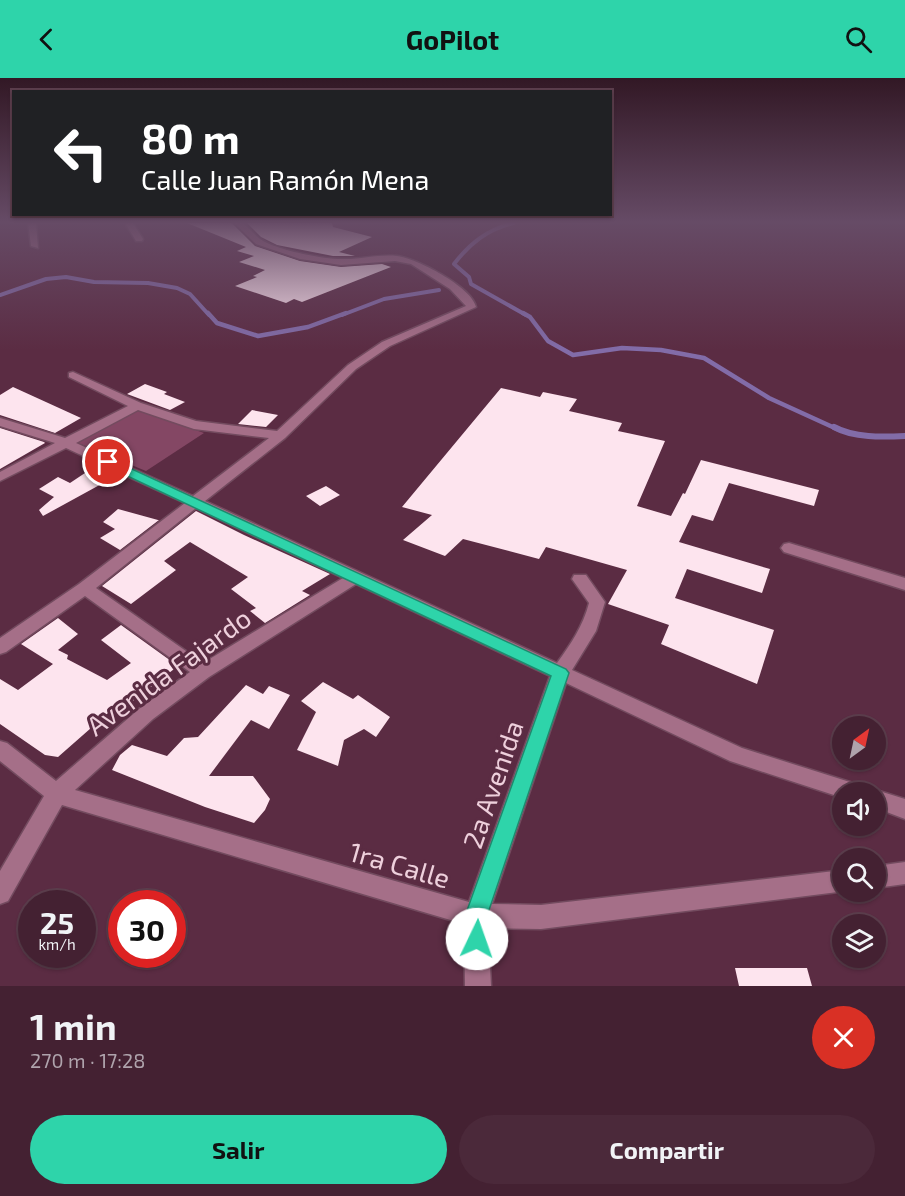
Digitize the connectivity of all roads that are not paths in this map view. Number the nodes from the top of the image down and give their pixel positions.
1 (420, 265) edge
2 (73, 375) dead end
3 (137, 406) junction
4 (0, 422) edge
5 (280, 435) junction
6 (64, 442) junction
7 (0, 477) edge
8 (195, 502) junction
9 (789, 549) dead end
10 (354, 578) junction
11 (580, 579) dead end
12 (905, 584) edge
13 (85, 588) junction
14 (0, 647) edge
15 (203, 672) junction
16 (561, 673) junction
17 (0, 750) edge
18 (832, 786) edge
19 (57, 794) junction
20 (886, 803) edge
21 (905, 809) edge
22 (905, 873) edge
23 (886, 876) edge
24 (832, 882) edge
25 (0, 893) edge
26 (476, 916) junction
27 (478, 986) edge

1 - 5 street
2 - 3 street
3 - 5 street
3 - 6 street
4 - 6 street
5 - 8 street
6 - 7 street
6 - 8 street
8 - 10 street
8 - 13 street
9 - 12 street
10 - 15 street, Avenida Fajardo
10 - 16 street
11 - 16 street, 2a Avenida
13 - 14 street
13 - 15 street
15 - 19 street, Avenida Fajardo
16 - 18 street
16 - 26 street, 2a Avenida
17 - 19 street, 1ra Calle
19 - 25 street, Avenida Fajardo
19 - 26 street, 1ra Calle
20 - 21 street
22 - 23 street
24 - 26 street, 1ra Calle
26 - 27 street, 2a Avenida

